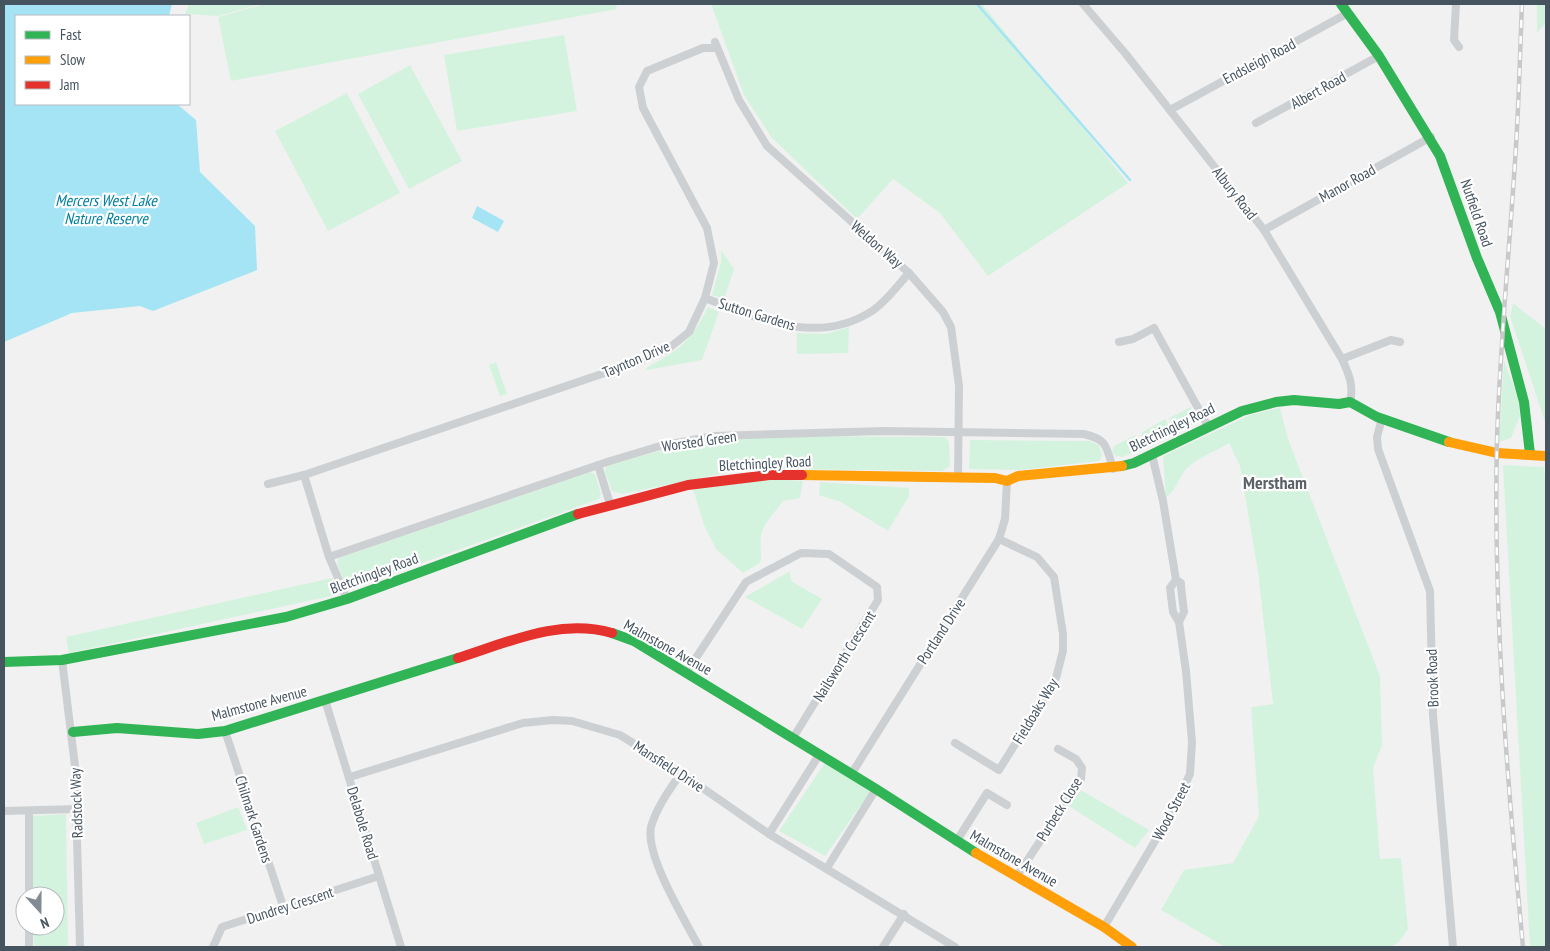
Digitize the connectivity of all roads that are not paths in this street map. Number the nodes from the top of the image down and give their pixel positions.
1 (1095, 4) edge
2 (1341, 4) edge
3 (1456, 4) edge
4 (1085, 7) edge
5 (1348, 12) junction
6 (716, 45) joint
7 (1459, 47) dead end
8 (1379, 56) junction
9 (1170, 110) junction
10 (1256, 123) dead end
11 (1431, 137) junction
12 (1264, 230) junction
13 (910, 273) junction
14 (705, 298) junction
15 (1118, 342) dead end
16 (1400, 342) dead end
17 (1342, 359) junction
18 (1350, 402) junction
19 (1382, 418) junction
20 (1208, 426) junction
21 (958, 434) junction
22 (1530, 454) junction
23 (1152, 455) junction
24 (1546, 456) edge
25 (598, 465) junction
26 (1113, 469) junction
27 (304, 475) junction
28 (958, 478) junction
29 (1007, 480) junction
30 (268, 484) dead end
31 (610, 504) junction
32 (998, 540) junction
33 (329, 557) junction
34 (347, 600) junction
35 (62, 660) junction
36 (4, 662) edge
37 (686, 673) junction
38 (326, 700) junction
39 (225, 731) junction
40 (73, 732) junction
41 (793, 738) junction
42 (956, 743) dead end
43 (1058, 748) dead end
44 (820, 755) junction
45 (680, 773) junction
46 (852, 774) junction
47 (350, 777) junction
48 (876, 789) junction
49 (1007, 806) dead end
50 (76, 809) junction
51 (4, 811) edge
52 (29, 811) junction
53 (769, 834) junction
54 (956, 842) junction
55 (827, 868) junction
56 (379, 876) junction
57 (1017, 876) junction
58 (29, 886) edge
59 (283, 906) junction
60 (904, 914) junction
61 (1104, 927) junction
62 (80, 947) edge
63 (213, 947) edge
64 (400, 947) edge
65 (699, 947) edge
66 (883, 947) edge
67 (955, 947) edge
68 (1132, 947) edge
69 (1453, 947) edge

1 - 4 street
2 - 5 street, Nutfield Road
3 - 7 street
4 - 9 street, Albury Road
5 - 8 street, Nutfield Road
5 - 9 street, Endsleigh Road
6 - 13 street, Weldon Way
6 - 14 street, Taynton Drive
8 - 10 street, Albert Road
8 - 11 street, Nutfield Road
9 - 12 street, Albury Road
11 - 12 street, Manor Road
11 - 22 street, Nutfield Road
12 - 17 street, Albury Road
13 - 14 street, Sutton Gardens
13 - 21 street, Weldon Way
14 - 27 street, Taynton Drive
15 - 20 street
16 - 17 street
17 - 18 street, Albury Road
18 - 19 street
18 - 20 street, Bletchingley Road
19 - 22 street
19 - 69 street, Brook Road
20 - 23 street, Bletchingley Road
21 - 25 street, Worsted Green
21 - 26 street, Worsted Green
21 - 28 street, Weldon Way
22 - 24 street
23 - 26 street, Bletchingley Road
23 - 61 street, Wood Street
25 - 31 street
25 - 33 street, Worsted Green
26 - 29 street, Bletchingley Road
27 - 30 street, Taynton Drive
27 - 33 street
28 - 29 street, Bletchingley Road
28 - 31 street, Bletchingley Road
29 - 32 street, Portland Drive
31 - 34 street, Bletchingley Road
32 - 42 street, Fieldoaks Way
32 - 46 street, Portland Drive
33 - 34 street
34 - 35 street, Bletchingley Road
35 - 36 street, Bletchingley Road
35 - 40 street, Radstock Way
37 - 38 street, Malmstone Avenue
37 - 41 street, Malmstone Avenue
37 - 41 street, Nailsworth Crescent
38 - 39 street, Malmstone Avenue
38 - 47 street, Delabole Road
39 - 40 street, Malmstone Avenue
39 - 59 street, Chilmark Gardens
40 - 50 street, Radstock Way
41 - 44 street, Malmstone Avenue
43 - 57 street, Purbeck Close
44 - 46 street, Malmstone Avenue
44 - 53 street
45 - 47 street, Mansfield Drive
45 - 53 street, Mansfield Drive
45 - 65 street
46 - 48 street, Malmstone Avenue
47 - 56 street, Delabole Road
48 - 54 street, Malmstone Avenue
48 - 55 street
49 - 54 street
50 - 52 street
50 - 62 street, Radstock Way
51 - 52 street
52 - 58 street
53 - 55 street, Mansfield Drive
54 - 57 street, Malmstone Avenue
55 - 60 street, Mansfield Drive
56 - 59 street, Dundrey Crescent
56 - 64 street, Delabole Road
57 - 61 street, Malmstone Avenue
59 - 63 street, Dundrey Crescent
60 - 66 street
60 - 67 street, Mansfield Drive
61 - 68 street, Malmstone Avenue

